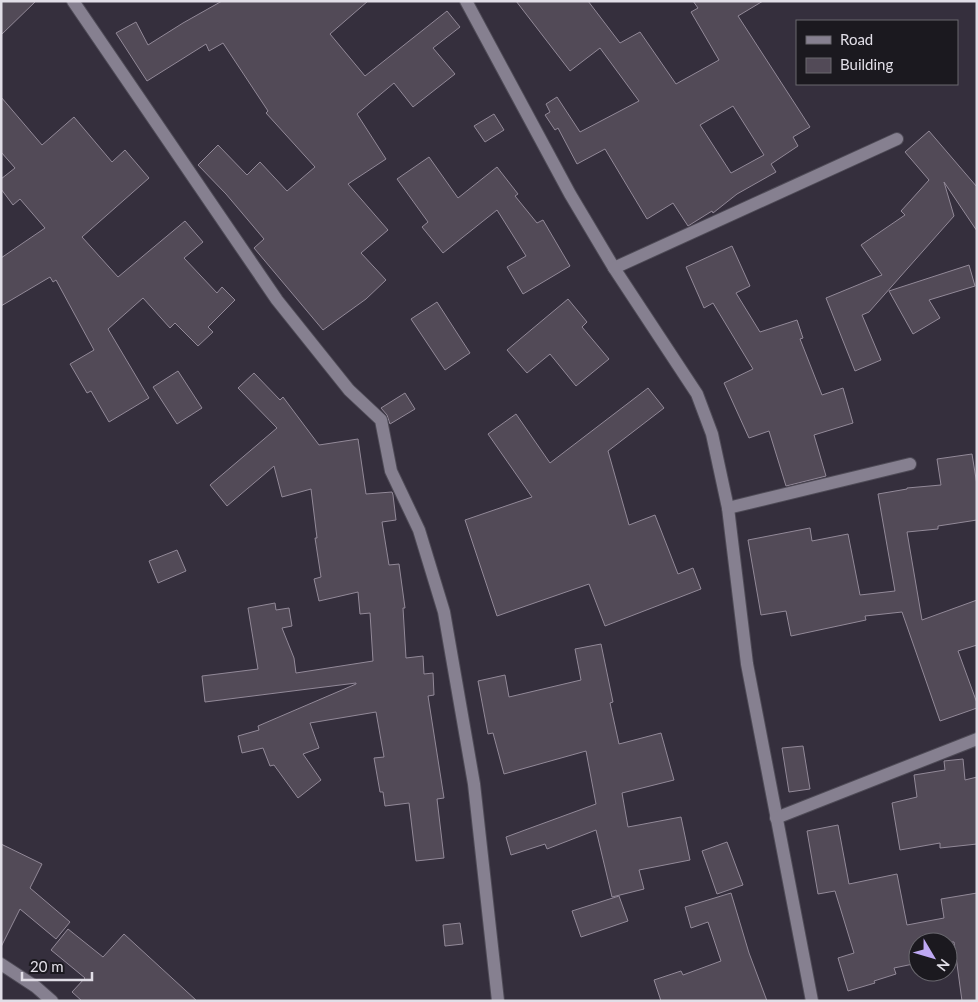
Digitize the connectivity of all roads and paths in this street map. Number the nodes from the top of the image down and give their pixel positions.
1 (73, 1) edge
2 (466, 1) edge
3 (897, 139) dead end
4 (614, 268) junction
5 (910, 464) dead end
6 (728, 508) junction
7 (977, 739) edge
8 (776, 818) junction
9 (1, 964) edge
10 (52, 1001) edge
11 (498, 1001) edge
12 (812, 1001) edge

1 - 11 street
2 - 4 street
3 - 4 street
4 - 6 street
5 - 6 street
6 - 8 street
7 - 8 street
8 - 12 street
9 - 10 street

